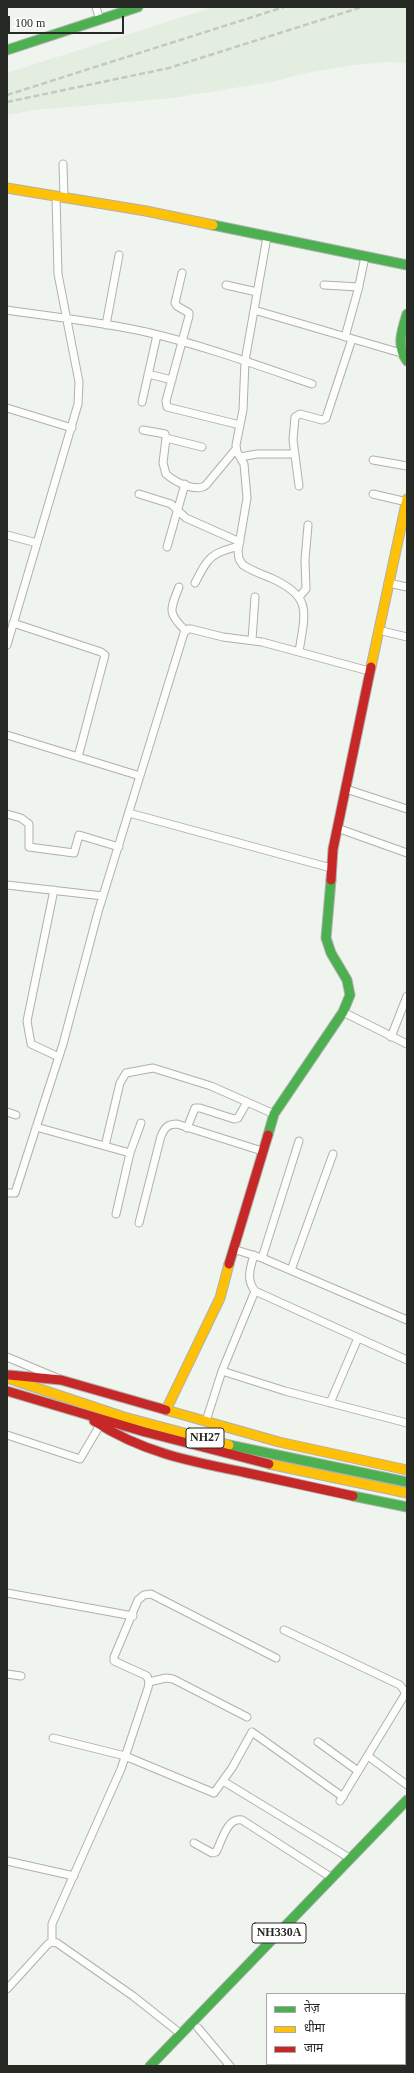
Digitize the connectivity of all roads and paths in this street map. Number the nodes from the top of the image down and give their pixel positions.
1 (96, 7) edge
2 (138, 7) edge
3 (100, 20) junction
4 (7, 50) edge
5 (63, 164) dead end
6 (7, 188) edge
7 (60, 197) junction
8 (267, 237) junction
9 (119, 255) dead end
10 (365, 257) junction
11 (407, 265) edge
12 (182, 273) dead end
13 (226, 285) dead end
14 (324, 285) dead end
15 (359, 287) junction
16 (257, 292) junction
17 (7, 310) edge
18 (254, 310) junction
19 (407, 314) edge
20 (65, 318) junction
21 (106, 325) junction
22 (157, 335) junction
23 (345, 337) junction
24 (352, 339) junction
25 (184, 342) junction
26 (402, 348) edge
27 (244, 361) junction
28 (407, 362) edge
29 (148, 374) junction
30 (172, 380) junction
31 (312, 384) dead end
32 (142, 402) dead end
33 (7, 408) edge
34 (240, 425) junction
35 (72, 428) junction
36 (143, 430) dead end
37 (166, 438) junction
38 (202, 447) dead end
39 (236, 449) junction
40 (295, 454) junction
41 (240, 457) junction
42 (373, 460) dead end
43 (407, 466) edge
44 (185, 484) junction
45 (299, 486) dead end
46 (139, 494) dead end
47 (373, 494) dead end
48 (407, 501) edge
49 (178, 510) junction
50 (308, 525) dead end
51 (7, 535) edge
52 (37, 544) junction
53 (239, 544) junction
54 (167, 547) dead end
55 (195, 583) dead end
56 (388, 583) junction
57 (179, 587) dead end
58 (407, 587) edge
59 (300, 596) junction
60 (255, 597) dead end
61 (14, 623) junction
62 (378, 630) junction
63 (186, 631) junction
64 (407, 637) edge
65 (252, 640) junction
66 (7, 646) edge
67 (299, 652) junction
68 (369, 671) junction
69 (7, 735) edge
70 (78, 757) junction
71 (140, 776) junction
72 (346, 789) junction
73 (407, 809) edge
74 (129, 813) junction
75 (7, 814) edge
76 (337, 828) junction
77 (118, 847) junction
78 (407, 853) edge
79 (331, 868) junction
80 (7, 885) edge
81 (54, 890) junction
82 (103, 896) junction
83 (407, 996) edge
84 (343, 1012) junction
85 (391, 1037) junction
86 (407, 1044) edge
87 (59, 1057) junction
88 (247, 1102) junction
89 (7, 1112) edge
90 (274, 1114) junction
91 (16, 1115) dead end
92 (141, 1123) dead end
93 (36, 1127) junction
94 (187, 1128) junction
95 (299, 1141) dead end
96 (106, 1146) junction
97 (262, 1151) junction
98 (130, 1153) junction
99 (333, 1154) dead end
100 (7, 1193) edge
101 (116, 1214) dead end
102 (139, 1223) dead end
103 (233, 1249) junction
104 (254, 1255) junction
105 (262, 1258) junction
106 (291, 1270) junction
107 (255, 1291) junction
108 (407, 1320) edge
109 (358, 1338) junction
110 (7, 1357) edge
111 (407, 1360) edge
112 (222, 1371) junction
113 (7, 1376) edge
114 (61, 1380) junction
115 (7, 1391) edge
116 (330, 1402) junction
117 (166, 1410) junction
118 (81, 1414) junction
119 (206, 1422) junction
120 (407, 1423) edge
121 (100, 1425) junction
122 (7, 1435) edge
123 (407, 1470) edge
124 (407, 1482) edge
125 (407, 1493) edge
126 (407, 1507) edge
127 (7, 1593) edge
128 (132, 1616) junction
129 (284, 1630) dead end
130 (276, 1658) dead end
131 (7, 1674) edge
132 (22, 1676) dead end
133 (149, 1682) junction
134 (247, 1717) dead end
135 (53, 1738) dead end
136 (318, 1742) dead end
137 (125, 1756) junction
138 (368, 1756) junction
139 (358, 1771) junction
140 (223, 1781) junction
141 (407, 1785) edge
142 (407, 1800) edge
143 (407, 1809) edge
144 (194, 1843) dead end
145 (351, 1859) junction
146 (7, 1861) edge
147 (74, 1876) junction
148 (332, 1878) junction
149 (52, 1942) junction
150 (7, 1989) edge
151 (198, 2028) junction
152 (181, 2034) junction
153 (150, 2066) edge
154 (161, 2066) edge
155 (230, 2066) edge

1 - 3 street
2 - 3 main road
3 - 4 main road
5 - 7 street
6 - 7 main road
7 - 8 main road
7 - 20 street
8 - 10 main road
8 - 16 street
9 - 21 street
10 - 11 main road
10 - 15 street
12 - 25 street
13 - 16 street
14 - 15 street
15 - 23 street
16 - 18 street
17 - 20 street
18 - 23 street
18 - 27 street
19 - 26 main road
20 - 21 street
20 - 35 street
21 - 22 street
22 - 25 street
22 - 29 street
23 - 24 street
24 - 26 street
24 - 40 street
25 - 27 street
25 - 30 street
26 - 28 main road
27 - 31 street
27 - 34 street
29 - 30 street
29 - 32 street
30 - 34 street
33 - 35 street
34 - 39 street
35 - 52 street
36 - 37 street
37 - 38 street
37 - 44 street
39 - 41 street
39 - 44 street
40 - 41 street
40 - 45 street
41 - 53 street
42 - 43 street
44 - 49 street
46 - 49 street
47 - 48 street
48 - 56 main road
49 - 53 street
49 - 54 street
50 - 59 street
51 - 52 street
52 - 61 street
53 - 55 street
53 - 59 street
56 - 58 street
56 - 62 main road
57 - 63 street
59 - 67 street
60 - 65 street
61 - 66 street
61 - 70 street
62 - 64 street
62 - 68 main road
63 - 65 street
63 - 71 street
65 - 67 street
67 - 68 street
68 - 72 main road
69 - 70 street
70 - 71 street
71 - 74 street
72 - 73 street
72 - 76 main road
74 - 77 street
74 - 79 street
75 - 77 street
76 - 78 street
76 - 79 main road
77 - 82 street
79 - 84 main road
80 - 81 street
81 - 82 street
81 - 87 street
82 - 87 street
83 - 85 street
84 - 85 street
84 - 90 main road
85 - 86 street
87 - 93 street
88 - 90 street
88 - 94 street
88 - 96 street
89 - 91 street
90 - 97 main road
92 - 98 street
93 - 96 street
93 - 100 street
94 - 97 street
94 - 102 street
95 - 105 street
96 - 98 street
97 - 103 main road
98 - 101 street
99 - 106 street
103 - 104 street
103 - 117 main road
104 - 105 street
104 - 107 street
105 - 106 street
106 - 108 street
107 - 109 street
107 - 112 street
109 - 111 street
109 - 116 street
110 - 114 street
112 - 116 street
112 - 119 street
113 - 114 main road
113 - 124 main road, NH27
114 - 117 main road
115 - 118 main road, NH27
116 - 120 street
117 - 119 main road
118 - 121 main road
118 - 125 main road, NH27
119 - 123 main road
121 - 122 street
121 - 126 main road
127 - 128 street
128 - 130 street
128 - 133 street
129 - 138 street
131 - 132 street
133 - 134 street
133 - 137 street
135 - 137 street
136 - 139 street
137 - 140 street
137 - 147 street
138 - 139 street
138 - 141 street
139 - 140 street
140 - 145 street
142 - 145 main road, NH330A
143 - 151 main road, NH330A
144 - 148 street
145 - 148 main road, NH330A
146 - 147 street
147 - 149 street
148 - 152 main road, NH330A
149 - 150 street
149 - 152 street
151 - 154 main road, NH330A
151 - 155 street
152 - 153 main road, NH330A

